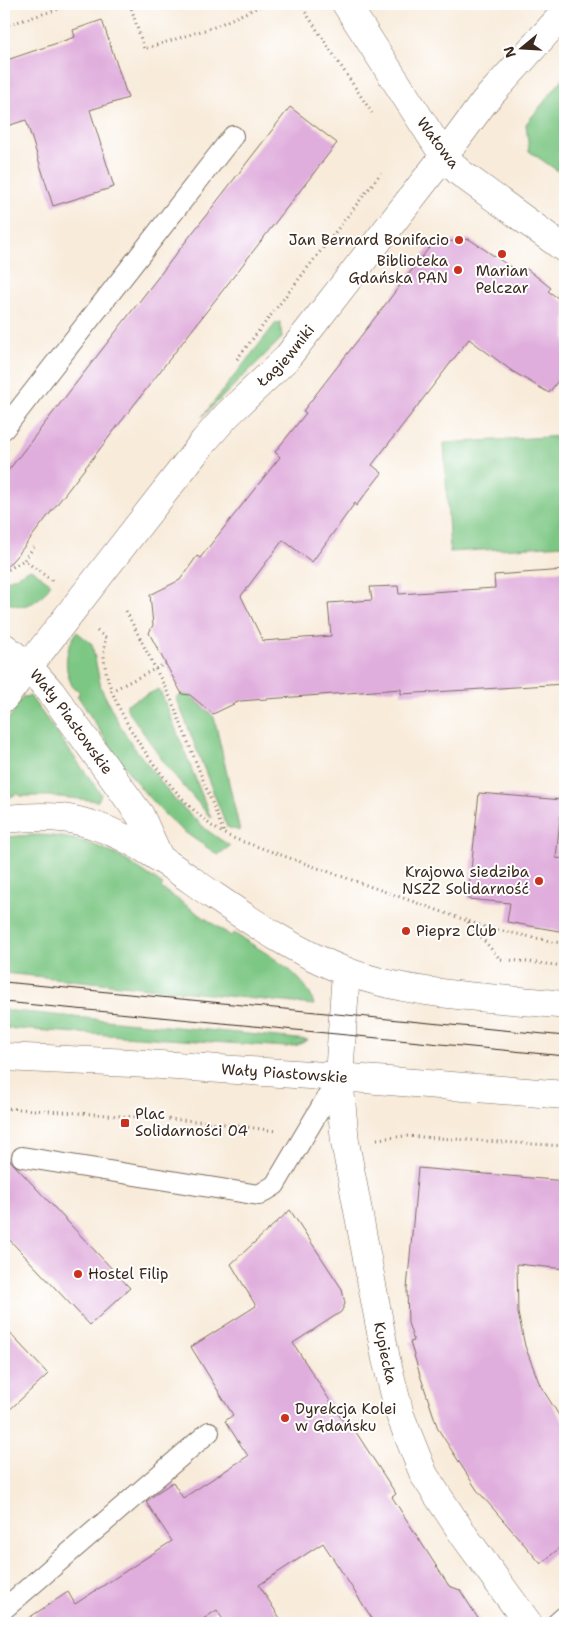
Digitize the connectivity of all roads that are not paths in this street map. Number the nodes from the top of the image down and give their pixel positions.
1 (346, 4) edge
2 (565, 12) edge
3 (233, 136) dead end
4 (444, 156) junction
5 (565, 249) edge
6 (4, 429) edge
7 (4, 647) edge
8 (28, 665) junction
9 (4, 698) edge
10 (4, 819) edge
11 (159, 857) junction
12 (346, 971) junction
13 (565, 1005) edge
14 (4, 1057) edge
15 (339, 1077) junction
16 (565, 1095) edge
17 (22, 1157) dead end
18 (209, 1432) dead end
19 (4, 1609) edge
20 (565, 1616) edge
21 (528, 1623) edge
22 (557, 1623) edge

1 - 4 street, Wałowa
2 - 4 street, Łagiewniki
3 - 6 lane
4 - 5 street, Wałowa
4 - 8 street, Łagiewniki
7 - 8 street, Wały Piastowskie
8 - 9 street, Łagiewniki
8 - 11 street, Wały Piastowskie
10 - 11 street
11 - 12 street
12 - 13 street
12 - 15 street, Kupiecka
14 - 15 street, Wały Piastowskie
15 - 16 street, Wały Piastowskie
15 - 17 lane
15 - 21 street, Kupiecka
18 - 19 lane
20 - 22 lane

